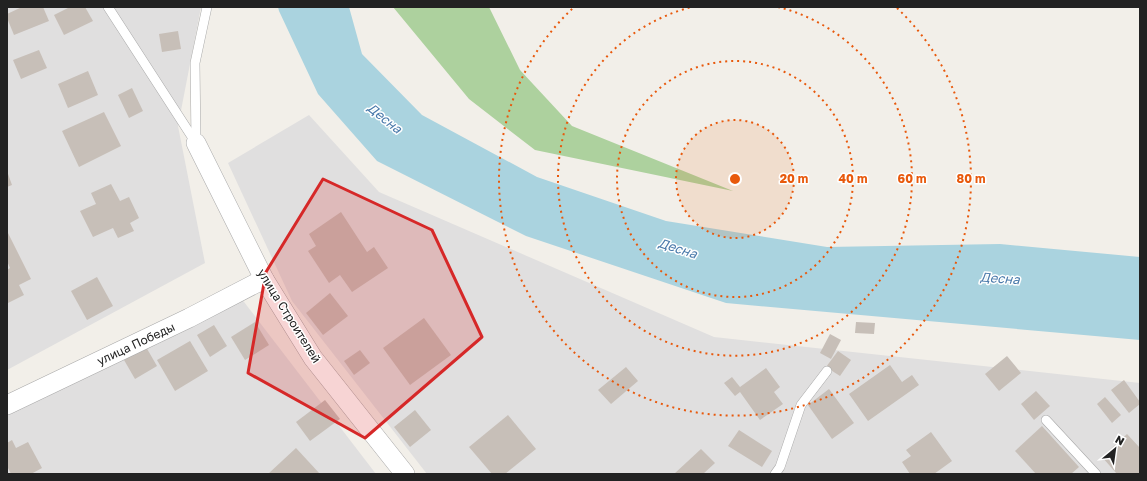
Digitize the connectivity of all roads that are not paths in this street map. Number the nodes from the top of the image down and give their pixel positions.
1 (108, 7) edge
2 (207, 7) edge
3 (196, 143) junction
4 (264, 279) junction
5 (827, 371) dead end
6 (7, 405) edge
7 (1046, 420) dead end
8 (405, 474) edge
9 (775, 474) edge
10 (1096, 474) edge

1 - 3 lane
2 - 3 lane
3 - 4 street, улица Строителей
4 - 6 street, улица Победы
4 - 8 street, улица Строителей
5 - 9 lane
7 - 10 lane

